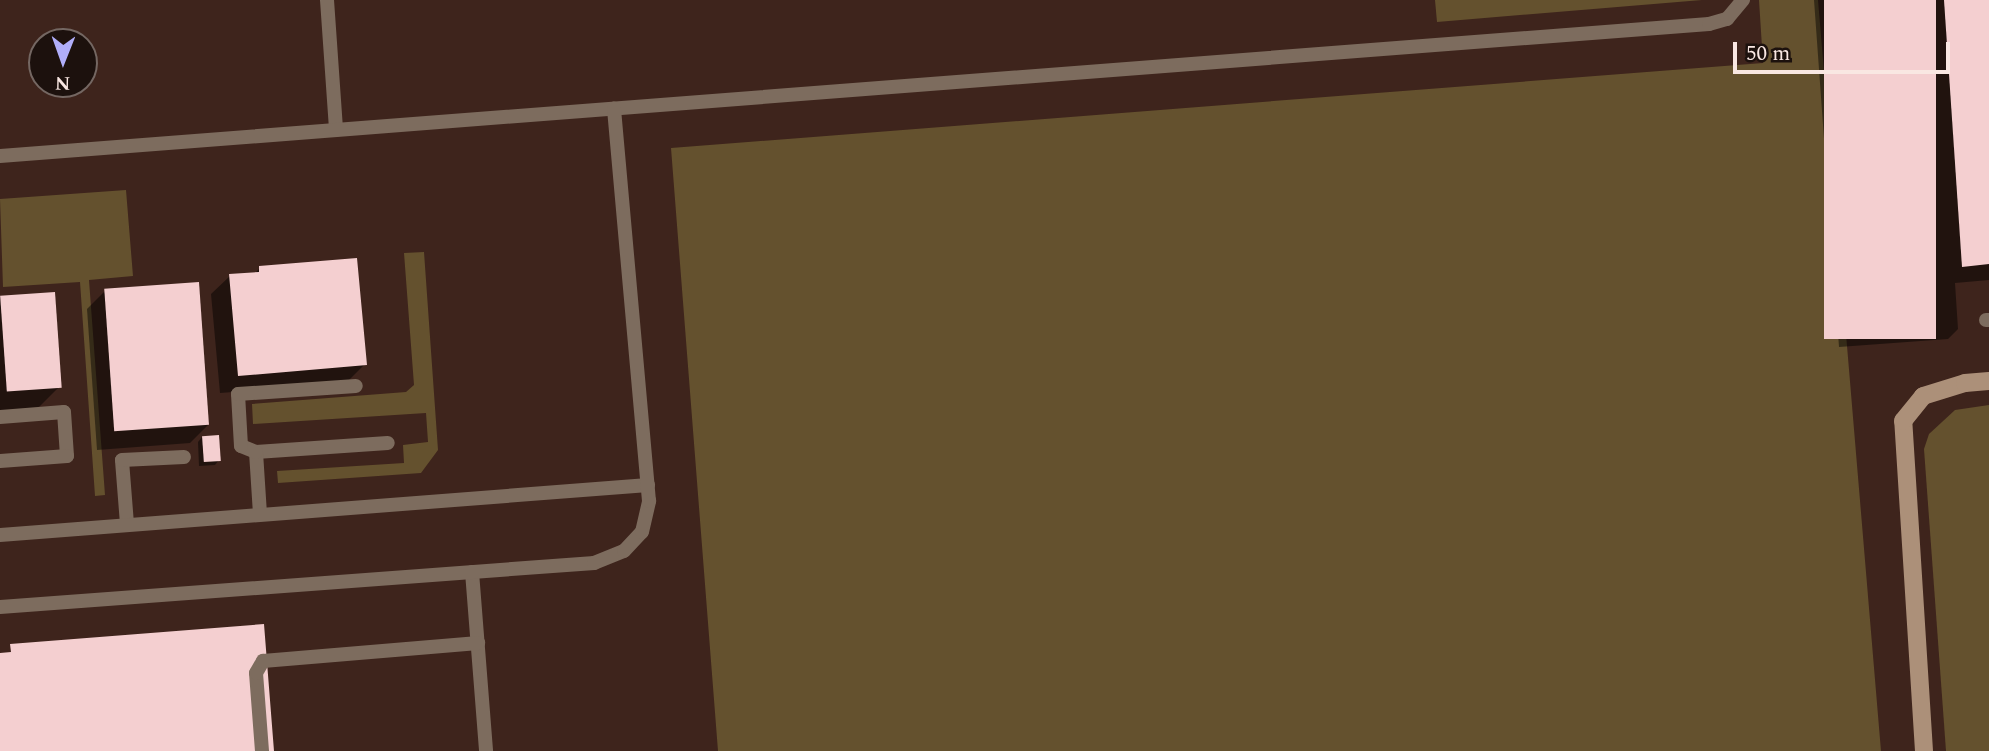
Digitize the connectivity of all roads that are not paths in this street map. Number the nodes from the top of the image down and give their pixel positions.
1 (327, 0) edge
2 (1743, 0) edge
3 (614, 109) junction
4 (336, 130) junction
5 (0, 156) edge
6 (1989, 382) edge
7 (356, 386) dead end
8 (0, 417) edge
9 (388, 443) dead end
10 (256, 452) junction
11 (184, 457) dead end
12 (0, 461) edge
13 (648, 485) junction
14 (260, 514) junction
15 (127, 524) junction
16 (0, 534) edge
17 (472, 572) junction
18 (0, 607) edge
19 (478, 643) junction
20 (262, 751) edge
21 (485, 751) edge
22 (1924, 751) edge

1 - 4 lane
2 - 3 lane
3 - 4 lane
3 - 13 lane
4 - 5 lane
6 - 22 street
7 - 10 lane
8 - 12 lane
9 - 10 lane
10 - 14 lane
11 - 15 lane
13 - 14 lane
13 - 17 lane
14 - 15 lane
15 - 16 lane
17 - 18 lane
17 - 19 lane
19 - 20 lane
19 - 21 lane

